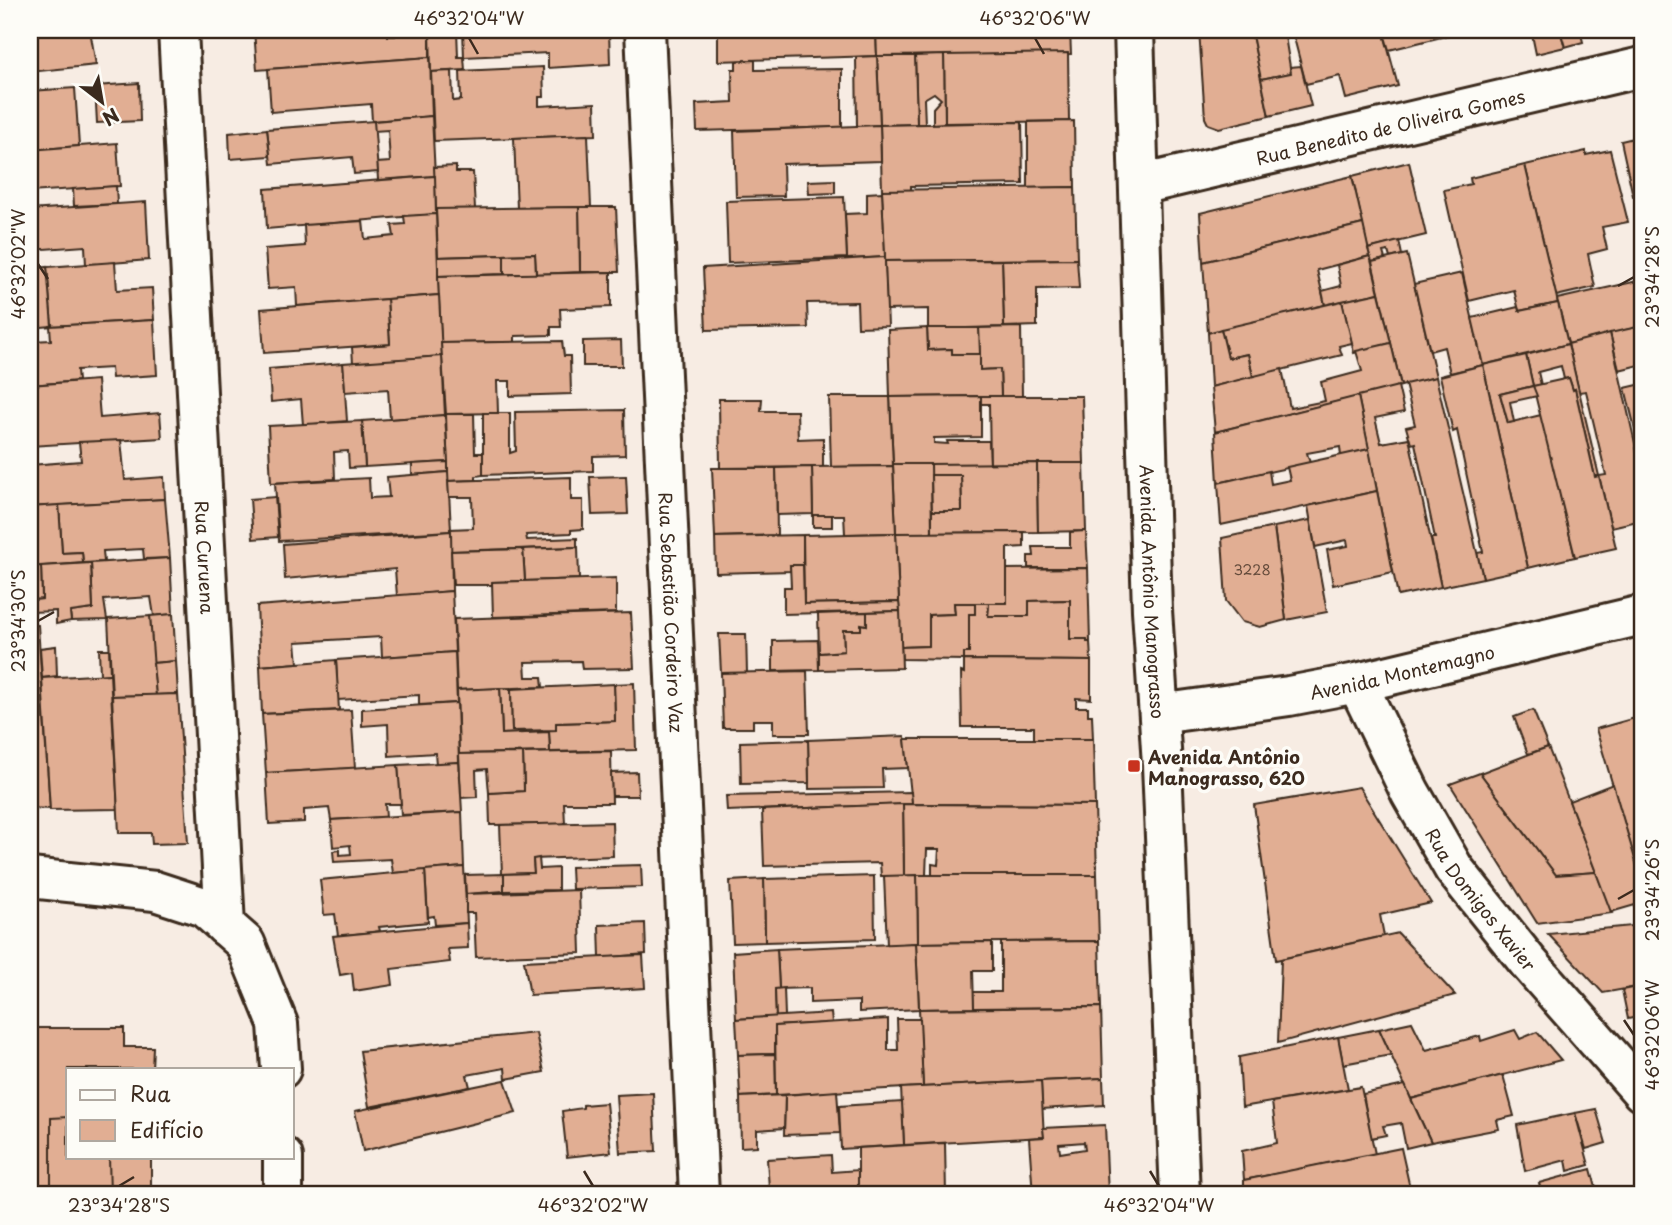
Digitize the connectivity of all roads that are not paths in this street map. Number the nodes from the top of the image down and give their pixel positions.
1 (178, 30) edge
2 (645, 30) edge
3 (1134, 30) edge
4 (1642, 67) edge
5 (1140, 185) junction
6 (1642, 615) edge
7 (1357, 683) junction
8 (1159, 713) junction
9 (30, 878) edge
10 (225, 926) junction
11 (281, 1068) edge
12 (1642, 1092) edge
13 (283, 1158) edge
14 (283, 1195) edge
15 (699, 1195) edge
16 (1180, 1195) edge

1 - 10 street, Rua Curuena
2 - 15 street, Rua Sebastião Cordeiro Vaz
3 - 5 street, Avenida Antônio Manograsso
4 - 5 street, Rua Benedito de Oliveira Gomes
5 - 8 street, Avenida Antônio Manograsso
6 - 7 street, Avenida Montemagno
7 - 8 street, Avenida Montemagno
7 - 12 street, Rua Domigos Xavier
8 - 16 street, Avenida Antônio Manograsso
9 - 10 street
10 - 11 street
13 - 14 street

